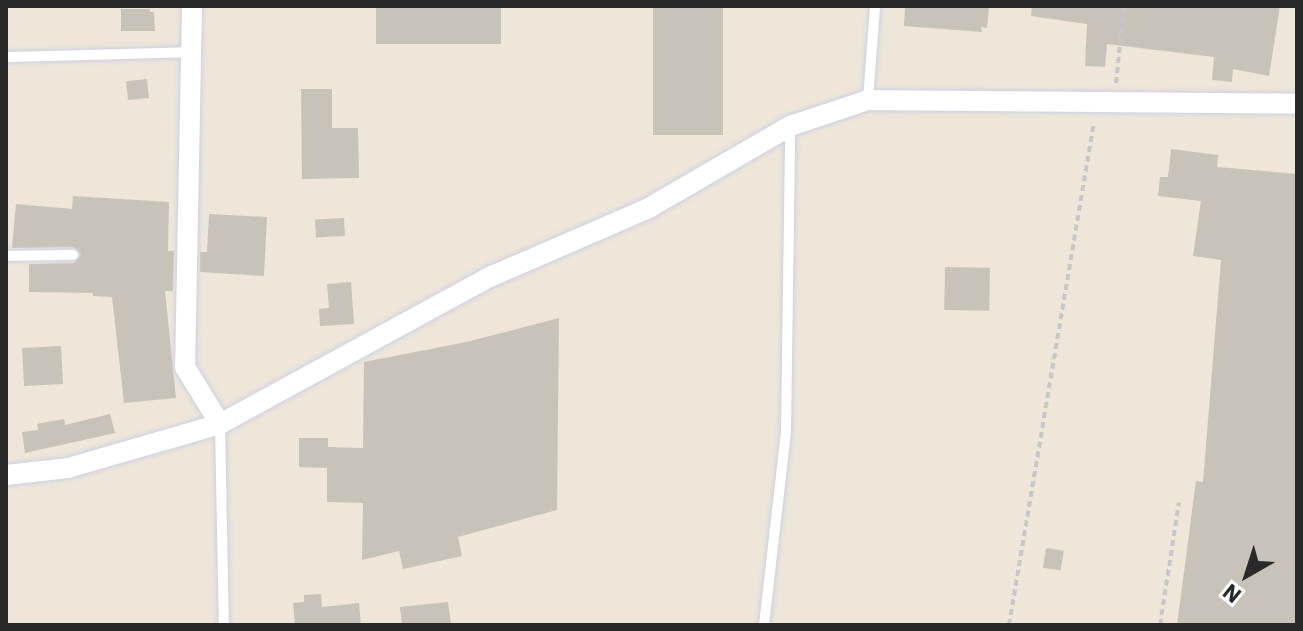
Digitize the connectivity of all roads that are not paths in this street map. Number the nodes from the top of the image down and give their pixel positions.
1 (192, 6) edge
2 (875, 6) edge
3 (192, 52) junction
4 (6, 57) edge
5 (868, 100) junction
6 (1297, 104) edge
7 (790, 126) junction
8 (73, 255) dead end
9 (6, 256) edge
10 (220, 424) junction
11 (6, 475) edge
12 (224, 625) edge
13 (764, 625) edge

1 - 3 street
2 - 5 lane
3 - 4 lane
3 - 10 street
5 - 6 street
5 - 7 street
7 - 10 street
7 - 13 lane
8 - 9 lane
10 - 11 street
10 - 12 lane

